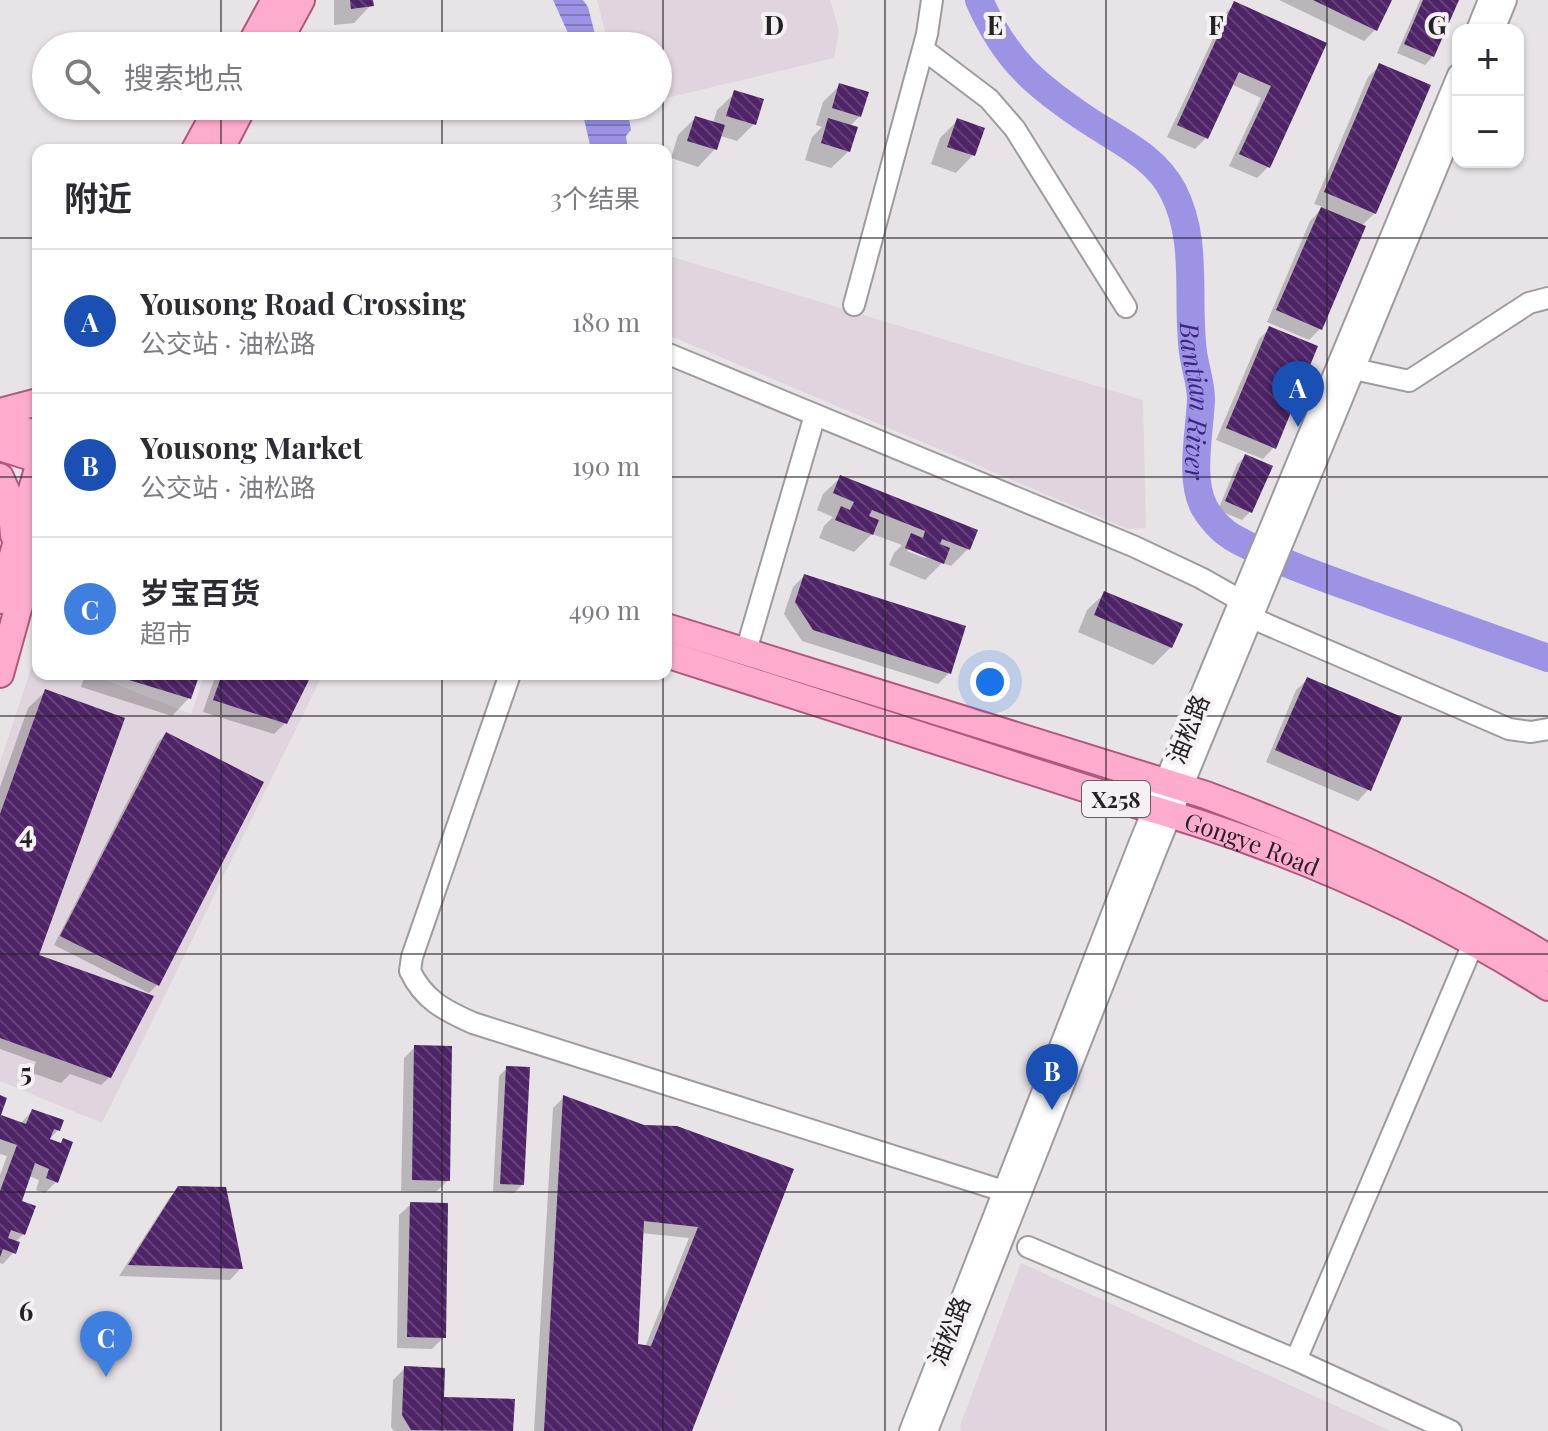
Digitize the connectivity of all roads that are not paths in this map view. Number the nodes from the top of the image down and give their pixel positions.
1 (275, 0) edge
2 (301, 0) edge
3 (932, 0) edge
4 (1489, 0) edge
5 (1506, 0) edge
6 (1479, 24) edge
7 (1496, 24) edge
8 (258, 32) edge
9 (284, 32) edge
10 (923, 49) junction
11 (1452, 90) edge
12 (211, 120) edge
13 (236, 120) edge
14 (1452, 132) edge
15 (198, 144) edge
16 (223, 144) edge
17 (1548, 298) edge
18 (854, 305) dead end
19 (1126, 307) dead end
20 (672, 355) edge
21 (1354, 369) junction
22 (32, 404) edge
23 (0, 412) edge
24 (815, 415) junction
25 (0, 423) edge
26 (32, 433) edge
27 (0, 447) edge
28 (32, 457) edge
29 (0, 477) edge
30 (32, 517) edge
31 (1281, 525) junction
32 (27, 557) edge
33 (1249, 594) junction
34 (0, 600) edge
35 (1252, 618) junction
36 (672, 629) edge
37 (746, 651) junction
38 (672, 656) edge
39 (0, 674) edge
40 (508, 680) edge
41 (1548, 729) edge
42 (1174, 785) junction
43 (1162, 812) junction
44 (1473, 944) junction
45 (1548, 958) edge
46 (1548, 987) edge
47 (1011, 1194) junction
48 (1028, 1247) dead end
49 (1296, 1360) junction
50 (910, 1431) edge
51 (927, 1431) edge
52 (1451, 1431) edge

1 - 8 main road
2 - 9 main road
3 - 10 street
4 - 6 street
5 - 7 street
10 - 18 street
10 - 19 street
11 - 31 street, 油松路
12 - 15 main road
13 - 16 main road
14 - 21 street, 油松路
17 - 21 street
20 - 24 street
21 - 31 street, 油松路
22 - 23 main road
24 - 33 street
24 - 37 street
25 - 26 main road
27 - 28 main road
29 - 32 main road
30 - 32 main road
31 - 33 street, 油松路
32 - 34 main road
32 - 39 main road
33 - 35 street, 油松路
33 - 42 street, 油松路
35 - 41 street
35 - 42 street, 油松路
36 - 37 main road, Gongye Road / X258
37 - 42 main road, Gongye Road / X258
38 - 43 main road, Gongye Road / X258
40 - 47 street
42 - 43 street, 油松路
42 - 45 main road, Gongye Road / X258
43 - 44 main road, Gongye Road / X258
43 - 47 street, 油松路
44 - 46 main road, Gongye Road / X258
44 - 49 street
47 - 50 street, 油松路
47 - 51 street, 油松路
48 - 49 street
49 - 52 street

